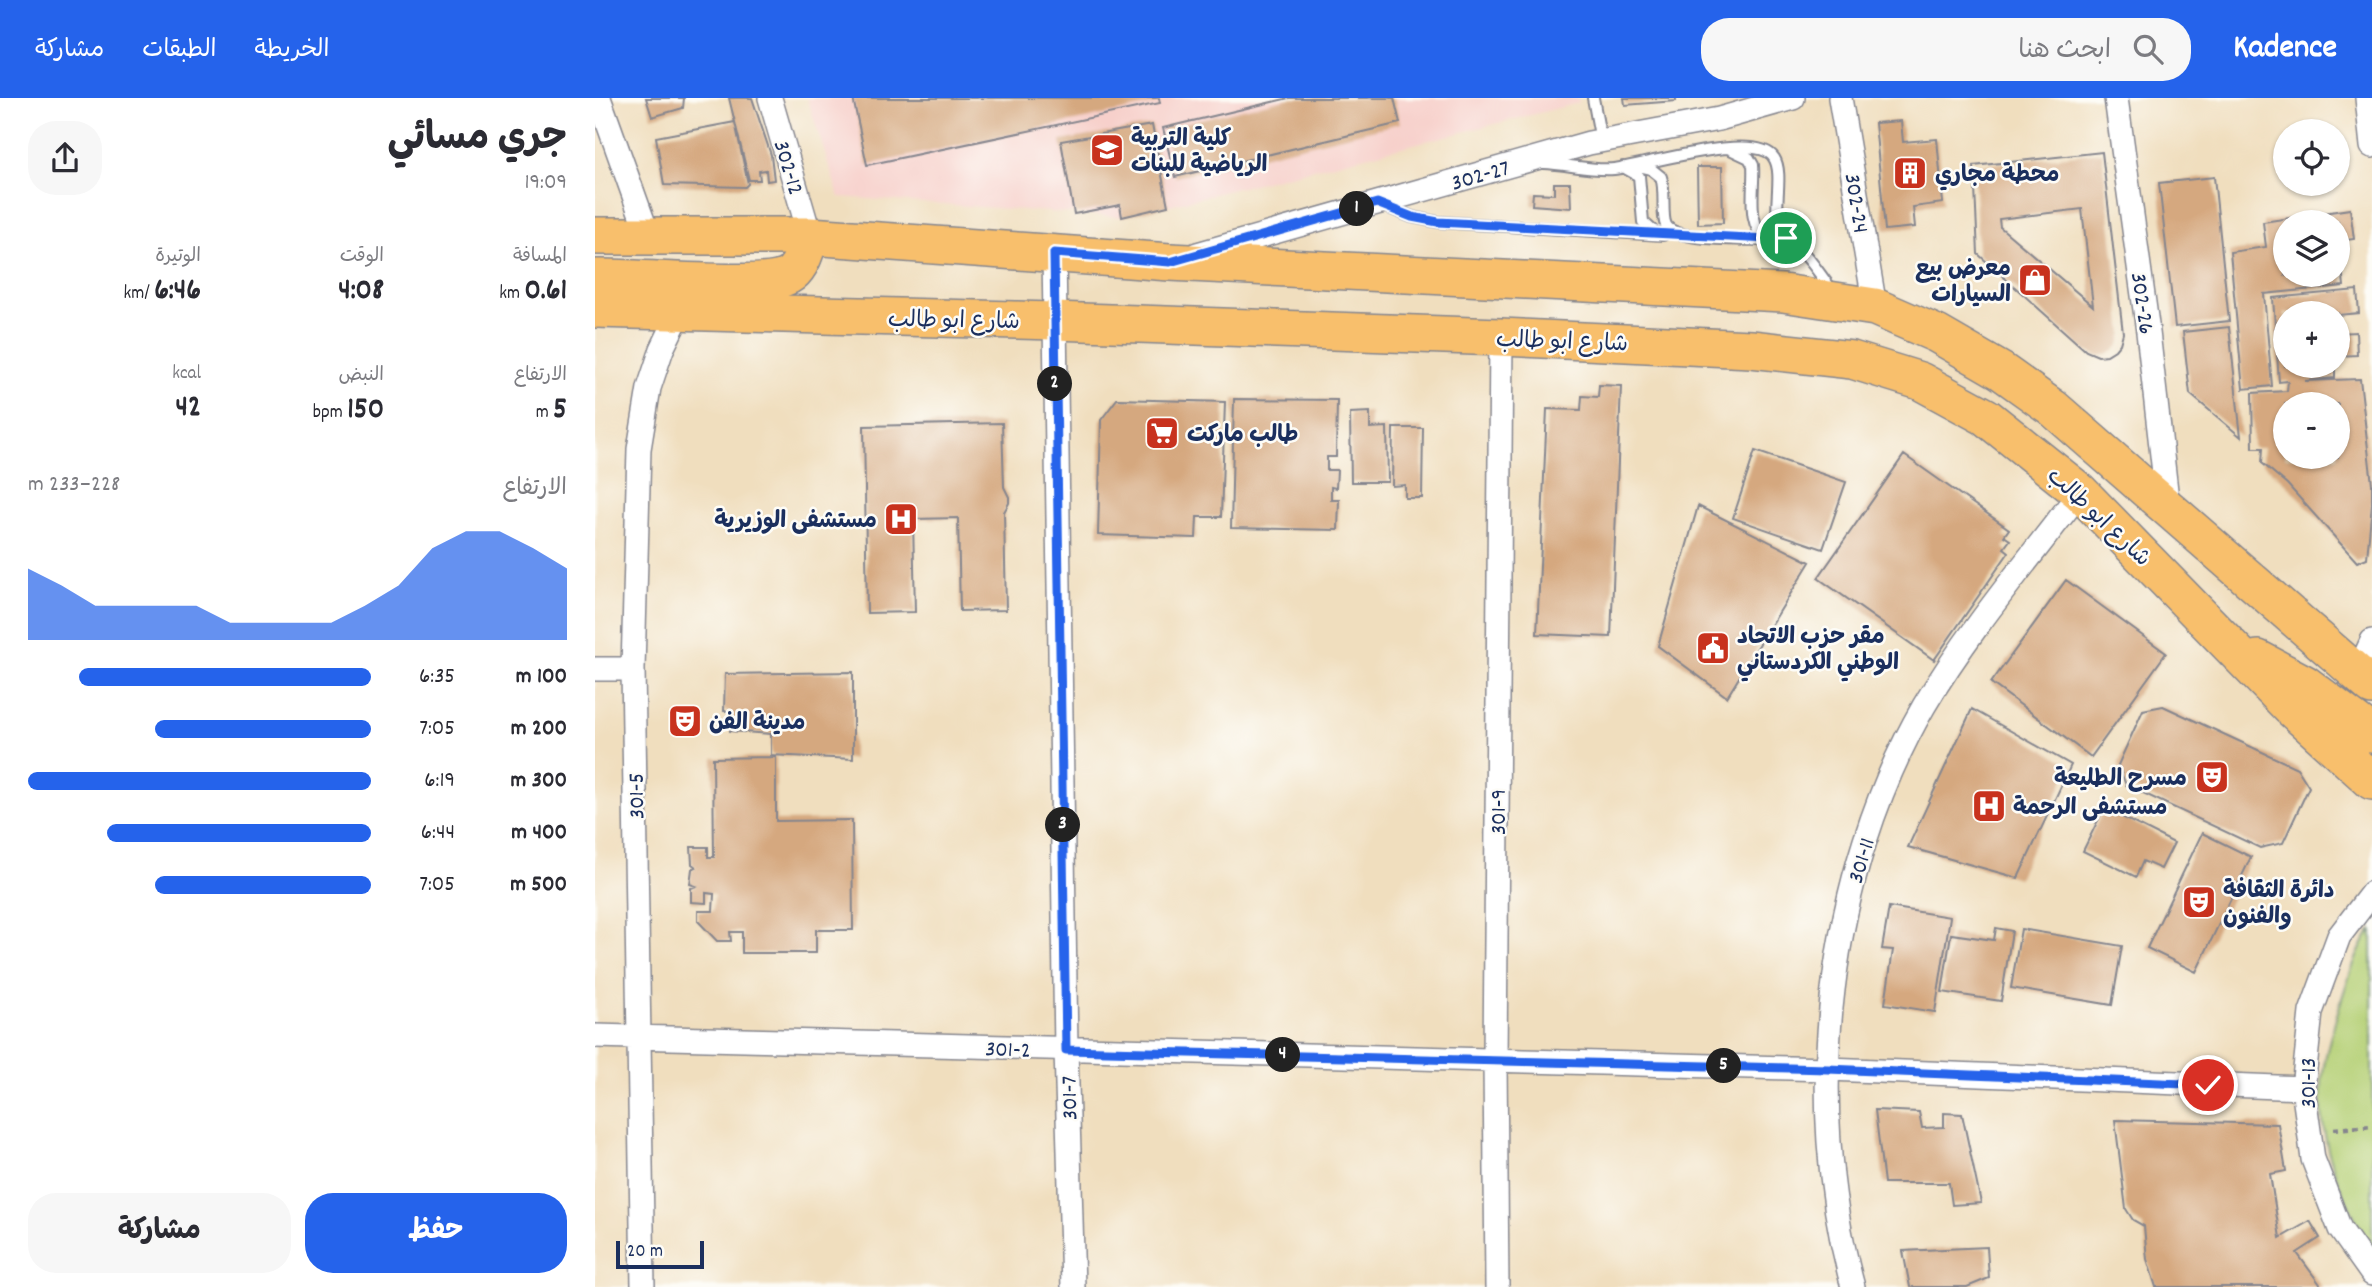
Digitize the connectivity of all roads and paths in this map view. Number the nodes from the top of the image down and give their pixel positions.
1 (599, 98) edge
2 (769, 98) edge
3 (1593, 98) edge
4 (1793, 98) edge
5 (1840, 98) edge
6 (2116, 98) edge
7 (2367, 98) edge
8 (1717, 108) edge
9 (1601, 141) junction
10 (2372, 146) edge
11 (1726, 147) junction
12 (1514, 164) junction
13 (1625, 167) junction
14 (1377, 203) junction
15 (648, 235) junction
16 (1663, 235) junction
17 (595, 236) edge
18 (810, 236) junction
19 (1686, 236) junction
20 (1767, 240) junction
21 (1789, 240) junction
22 (1054, 253) junction
23 (1170, 262) junction
24 (595, 278) edge
25 (1866, 306) junction
26 (595, 310) edge
27 (680, 312) junction
28 (1054, 321) junction
29 (1501, 337) junction
30 (2080, 492) junction
31 (2168, 508) junction
32 (2372, 641) edge
33 (2226, 642) junction
34 (595, 669) edge
35 (633, 669) junction
36 (2364, 680) edge
37 (2372, 734) edge
38 (2372, 781) edge
39 (2372, 893) edge
40 (595, 1036) edge
41 (639, 1037) junction
42 (1066, 1050) junction
43 (1495, 1060) junction
44 (1828, 1069) junction
45 (2303, 1088) junction
46 (2372, 1126) edge
47 (2309, 1131) junction
48 (2372, 1274) edge
49 (643, 1287) edge
50 (1073, 1287) edge
51 (1497, 1287) edge
52 (1853, 1287) edge

1 - 15 street
2 - 18 street, 302-12
3 - 9 lane
4 - 8 street, 302-27
5 - 25 street, 302-24
6 - 31 street, 302-26
7 - 10 street
8 - 9 street, 302-27
9 - 12 street, 302-27
11 - 13 lane
11 - 20 lane
11 - 21 lane
12 - 13 lane
12 - 14 street, 302-27
13 - 16 lane
13 - 19 lane
14 - 16 lane
14 - 23 street, 302-27
15 - 17 main road, شارع ابو طالب
15 - 18 main road, شارع ابو طالب
16 - 19 lane
18 - 22 main road, شارع ابو طالب
18 - 24 main road
19 - 20 lane
20 - 21 lane
21 - 25 lane
22 - 23 main road, شارع ابو طالب
22 - 28 street, 301-7
23 - 25 main road, شارع ابو طالب
25 - 31 main road, شارع ابو طالب
26 - 27 main road, شارع ابو طالب
27 - 28 main road, شارع ابو طالب
27 - 35 street, 301-5
28 - 29 main road, شارع ابو طالب
28 - 42 street, 301-7
29 - 30 main road, شارع ابو طالب
29 - 43 street, 301-9
30 - 33 main road, شارع ابو طالب
30 - 44 street, 301-11
31 - 36 main road, شارع ابو طالب
32 - 36 street
33 - 37 main road
33 - 38 main road, شارع ابو طالب
34 - 35 street
35 - 41 street, 301-5
39 - 45 street, 301-13
40 - 41 street, 301-2
41 - 42 street, 301-2
41 - 49 street, 301-5
42 - 43 street, 301-2
42 - 50 street, 301-7
43 - 44 street, 301-2
43 - 51 street, 301-9
44 - 45 street, 301-2
44 - 52 street, 301-11
45 - 47 street, 301-13
46 - 47 path
47 - 48 street, 301-13

